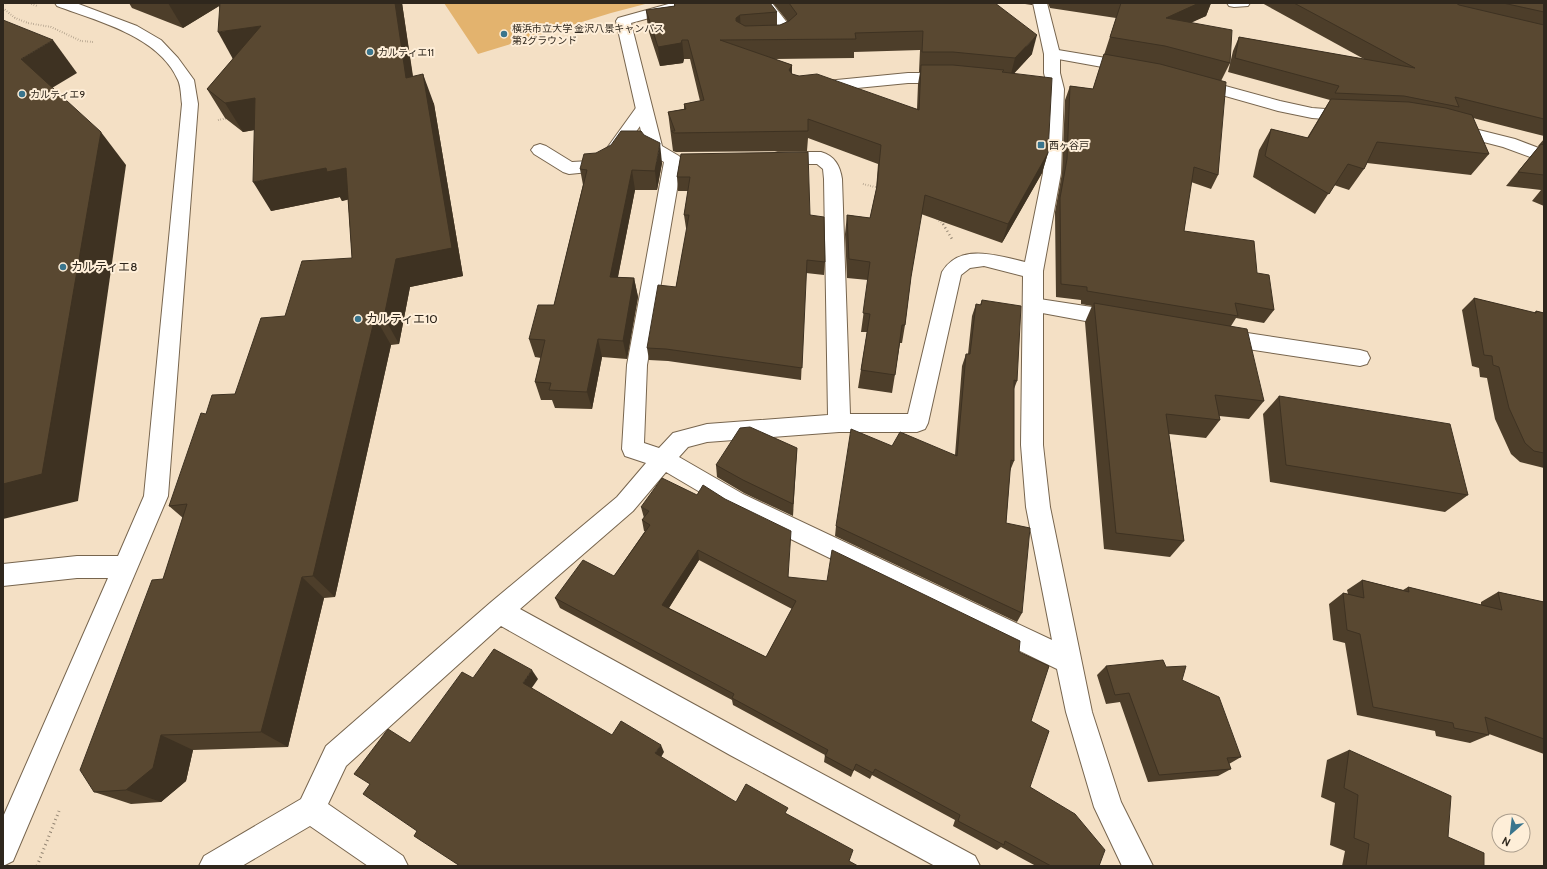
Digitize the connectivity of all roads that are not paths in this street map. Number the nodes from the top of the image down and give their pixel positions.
1 (62, 3) edge
2 (688, 3) edge
3 (764, 3) edge
4 (1040, 3) edge
5 (1234, 3) edge
6 (1243, 3) edge
7 (752, 39) edge
8 (1052, 54) junction
9 (1143, 70) edge
10 (1179, 78) edge
11 (964, 79) edge
12 (798, 89) edge
13 (644, 109) junction
14 (1366, 116) edge
15 (1438, 125) edge
16 (540, 150) dead end
17 (1544, 156) edge
18 (759, 158) edge
19 (1032, 271) junction
20 (1033, 305) junction
21 (1134, 322) edge
22 (1204, 334) edge
23 (1360, 358) dead end
24 (839, 423) junction
25 (663, 459) junction
26 (126, 567) junction
27 (3, 575) edge
28 (499, 611) junction
29 (1069, 661) junction
30 (310, 809) junction
31 (3, 851) edge
32 (214, 866) edge
33 (393, 866) edge
34 (965, 866) edge
35 (1138, 866) edge

1 - 26 street
2 - 13 street
3 - 7 street
4 - 8 street
5 - 6 street
8 - 9 street
8 - 19 street
10 - 14 street
11 - 12 street
13 - 16 street
13 - 25 street
15 - 17 street
18 - 24 street
19 - 20 street
19 - 24 street
20 - 21 street
20 - 29 street
22 - 23 street
24 - 25 street
25 - 28 street
25 - 29 street
26 - 27 street
26 - 31 street
28 - 30 street
28 - 34 street
29 - 35 street
30 - 32 street
30 - 33 street

